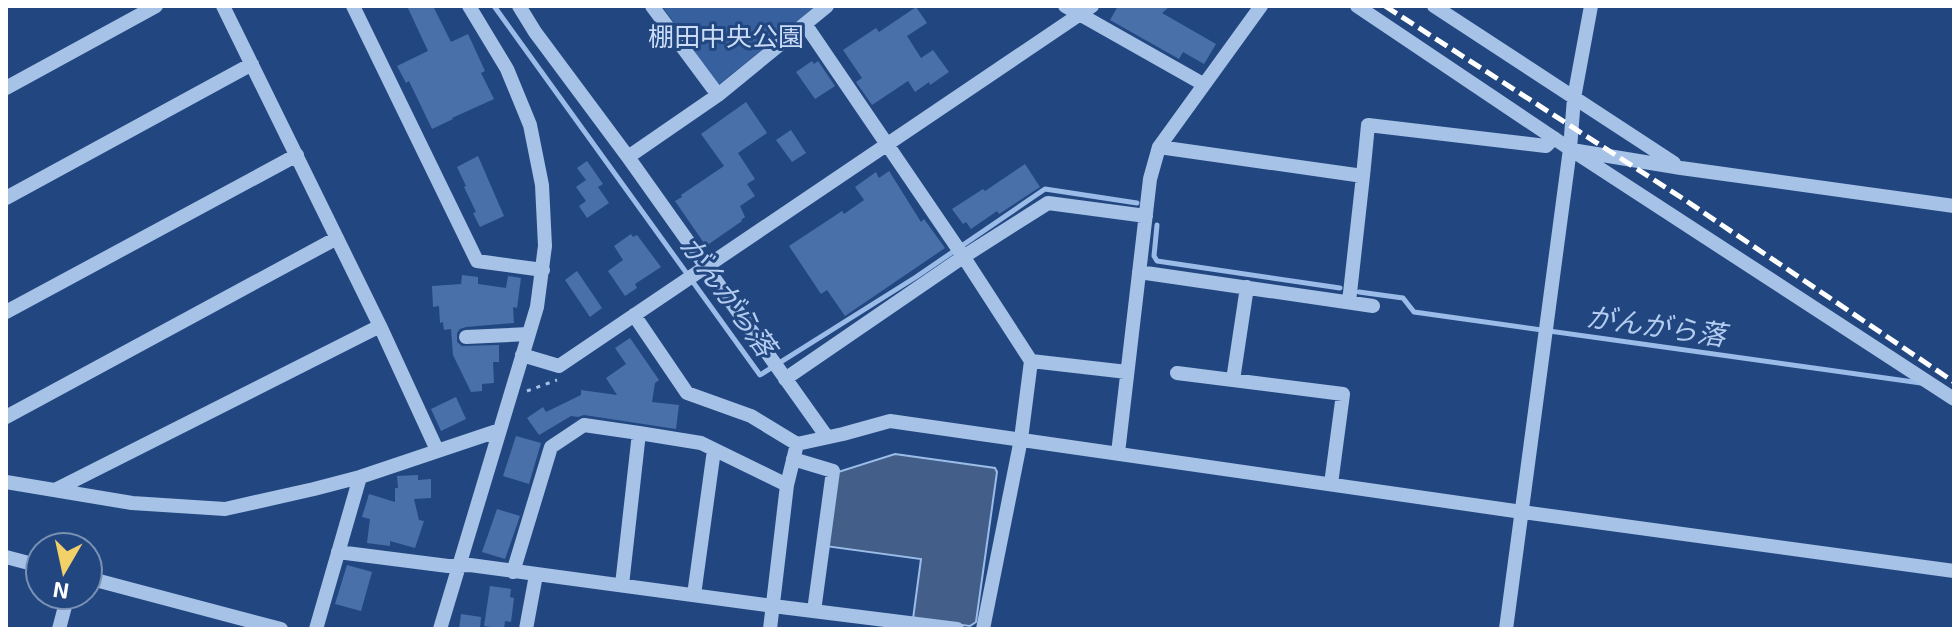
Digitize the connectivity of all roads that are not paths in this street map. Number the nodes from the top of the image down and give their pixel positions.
1 (156, 6) edge
2 (223, 6) edge
3 (353, 6) edge
4 (469, 6) edge
5 (519, 6) edge
6 (652, 6) edge
7 (827, 6) edge
8 (1065, 6) edge
9 (1261, 6) edge
10 (1357, 6) edge
11 (1434, 6) edge
12 (1591, 6) edge
13 (1086, 10) edge
14 (805, 24) junction
15 (252, 64) junction
16 (1203, 84) junction
17 (6, 88) edge
18 (718, 95) junction
19 (1574, 98) junction
20 (1554, 138) junction
21 (887, 145) junction
22 (1159, 147) junction
23 (1570, 149) junction
24 (297, 155) junction
25 (628, 157) junction
26 (1681, 168) junction
27 (1363, 176) junction
28 (6, 198) edge
29 (1954, 206) edge
30 (1146, 216) junction
31 (337, 238) junction
32 (963, 256) junction
33 (543, 270) junction
34 (1139, 272) junction
35 (696, 274) junction
36 (1247, 287) junction
37 (1349, 302) junction
38 (1373, 306) dead end
39 (6, 312) edge
40 (634, 315) junction
41 (380, 326) junction
42 (529, 334) junction
43 (466, 337) dead end
44 (523, 353) junction
45 (1031, 361) junction
46 (1127, 372) junction
47 (1177, 373) dead end
48 (785, 379) junction
49 (1233, 380) junction
50 (1954, 399) edge
51 (6, 417) edge
52 (500, 430) junction
53 (639, 433) junction
54 (827, 437) junction
55 (1021, 439) junction
56 (797, 444) junction
57 (437, 450) junction
58 (714, 450) junction
59 (1118, 453) junction
60 (793, 459) junction
61 (360, 477) junction
62 (6, 482) edge
63 (1331, 484) junction
64 (787, 485) junction
65 (56, 489) junction
66 (1522, 512) junction
67 (338, 552) junction
68 (459, 565) junction
69 (1954, 571) edge
70 (513, 572) junction
71 (536, 575) junction
72 (104, 582) edge
73 (622, 585) junction
74 (694, 595) junction
75 (773, 606) junction
76 (814, 611) junction
77 (281, 629) edge
78 (316, 629) edge
79 (440, 629) edge
80 (526, 629) edge
81 (770, 629) edge
82 (957, 629) edge
83 (983, 629) edge
84 (1506, 629) edge

1 - 17 street
2 - 15 street
3 - 33 street
4 - 33 street
5 - 25 street
6 - 18 street
7 - 14 street
8 - 13 street
9 - 16 street
10 - 20 street
11 - 19 street
12 - 19 street
13 - 16 street
13 - 21 street
14 - 18 street
14 - 21 street
15 - 24 street
15 - 28 street
16 - 22 street
18 - 25 street
19 - 23 street
19 - 26 street
20 - 23 street
20 - 27 street
21 - 32 street
21 - 35 street
22 - 27 street
22 - 30 street
23 - 26 street
23 - 50 street
23 - 66 street
24 - 31 street
24 - 39 street
25 - 35 street
26 - 29 street
27 - 37 street
30 - 32 street
30 - 34 street
31 - 41 street
31 - 51 street
32 - 45 street
32 - 48 street
33 - 42 street
34 - 36 street
34 - 46 street
35 - 40 street
35 - 48 street
36 - 37 street
36 - 49 street
37 - 38 street
40 - 44 street
40 - 56 street
41 - 57 street
41 - 65 street
42 - 43 street
42 - 44 street
44 - 52 street
45 - 46 street
45 - 55 street
46 - 59 street
47 - 49 street
48 - 54 street
49 - 63 street
52 - 57 street
52 - 68 street
53 - 58 street
53 - 70 street
53 - 73 street
54 - 55 street
54 - 56 street
55 - 59 street
55 - 83 street
56 - 60 street
57 - 61 street
58 - 64 street
58 - 74 street
59 - 63 street
60 - 64 street
60 - 76 street
61 - 65 street
61 - 67 street
62 - 65 street
63 - 66 street
64 - 75 street
66 - 69 street
66 - 84 street
67 - 68 street
67 - 78 street
68 - 70 street
68 - 79 street
70 - 71 street
71 - 73 street
71 - 80 street
72 - 77 street
73 - 74 street
74 - 75 street
75 - 76 street
75 - 81 street
76 - 82 street

